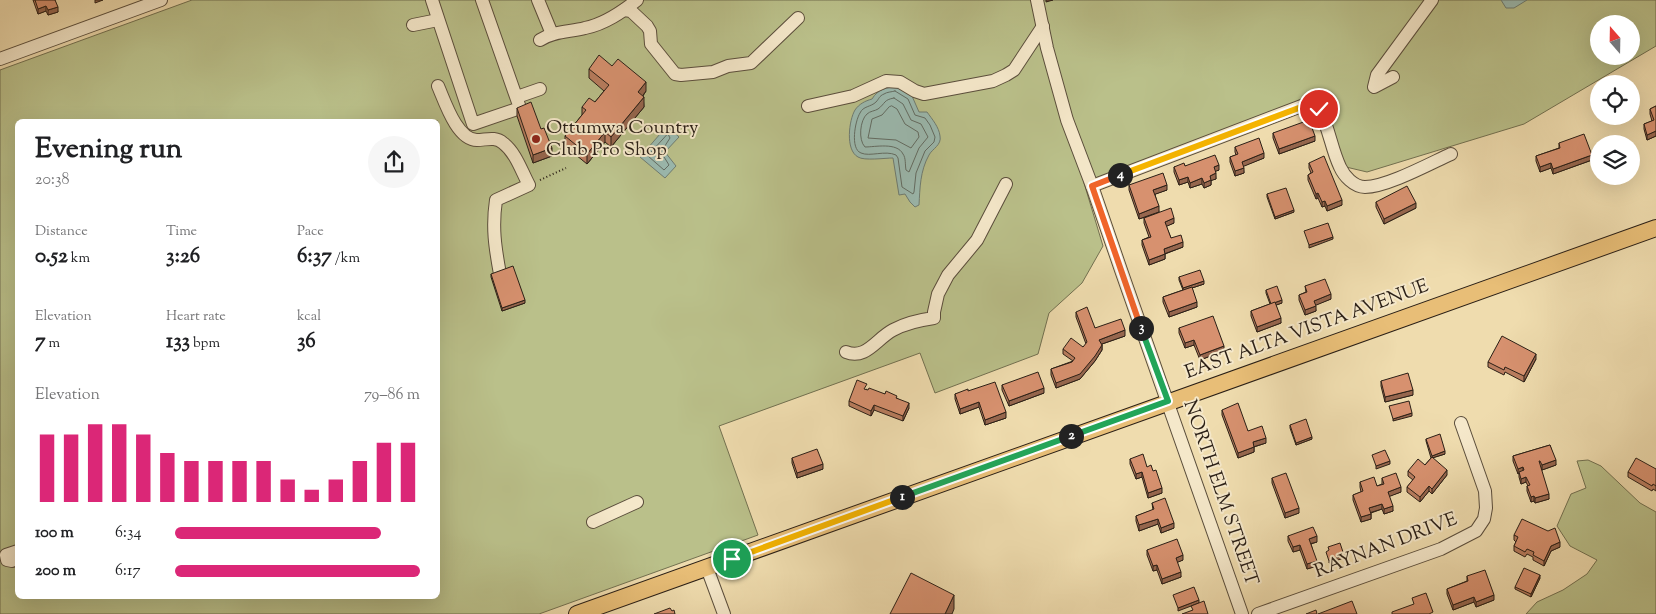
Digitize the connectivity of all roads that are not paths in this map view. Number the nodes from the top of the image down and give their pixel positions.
1 (161, 0) edge
2 (432, 0) edge
3 (482, 0) edge
4 (538, 0) edge
5 (637, 0) edge
6 (1037, 0) edge
7 (1432, 0) edge
8 (624, 10) junction
9 (798, 18) dead end
10 (438, 20) junction
11 (413, 25) dead end
12 (1043, 26) junction
13 (0, 59) edge
14 (1393, 78) dead end
15 (438, 86) dead end
16 (540, 89) dead end
17 (518, 103) junction
18 (808, 106) dead end
19 (1451, 154) dead end
20 (1006, 184) dead end
21 (1092, 186) junction
22 (1656, 228) edge
23 (500, 274) edge
24 (846, 352) dead end
25 (1168, 401) junction
26 (1461, 423) dead end
27 (637, 502) dead end
28 (593, 522) dead end
29 (15, 552) edge
30 (15, 558) edge
31 (707, 568) junction
32 (577, 614) edge
33 (724, 614) edge
34 (1242, 614) edge
35 (1258, 614) edge

1 - 13 street
2 - 10 street
3 - 17 street
4 - 8 street
5 - 8 street
6 - 12 street, NORTH ELM STREET
7 - 14 street
8 - 9 street
10 - 11 street
10 - 17 street
12 - 18 street
12 - 21 street, NORTH ELM STREET
15 - 23 street
16 - 17 street
19 - 21 street
20 - 24 street
21 - 25 street, NORTH ELM STREET
22 - 25 main road, EAST ALTA VISTA AVENUE
25 - 31 main road, EAST ALTA VISTA AVENUE
25 - 34 street, NORTH ELM STREET
26 - 35 street, RAYNAN DRIVE
27 - 28 street
29 - 30 street
31 - 32 main road, EAST ALTA VISTA AVENUE
31 - 33 street

